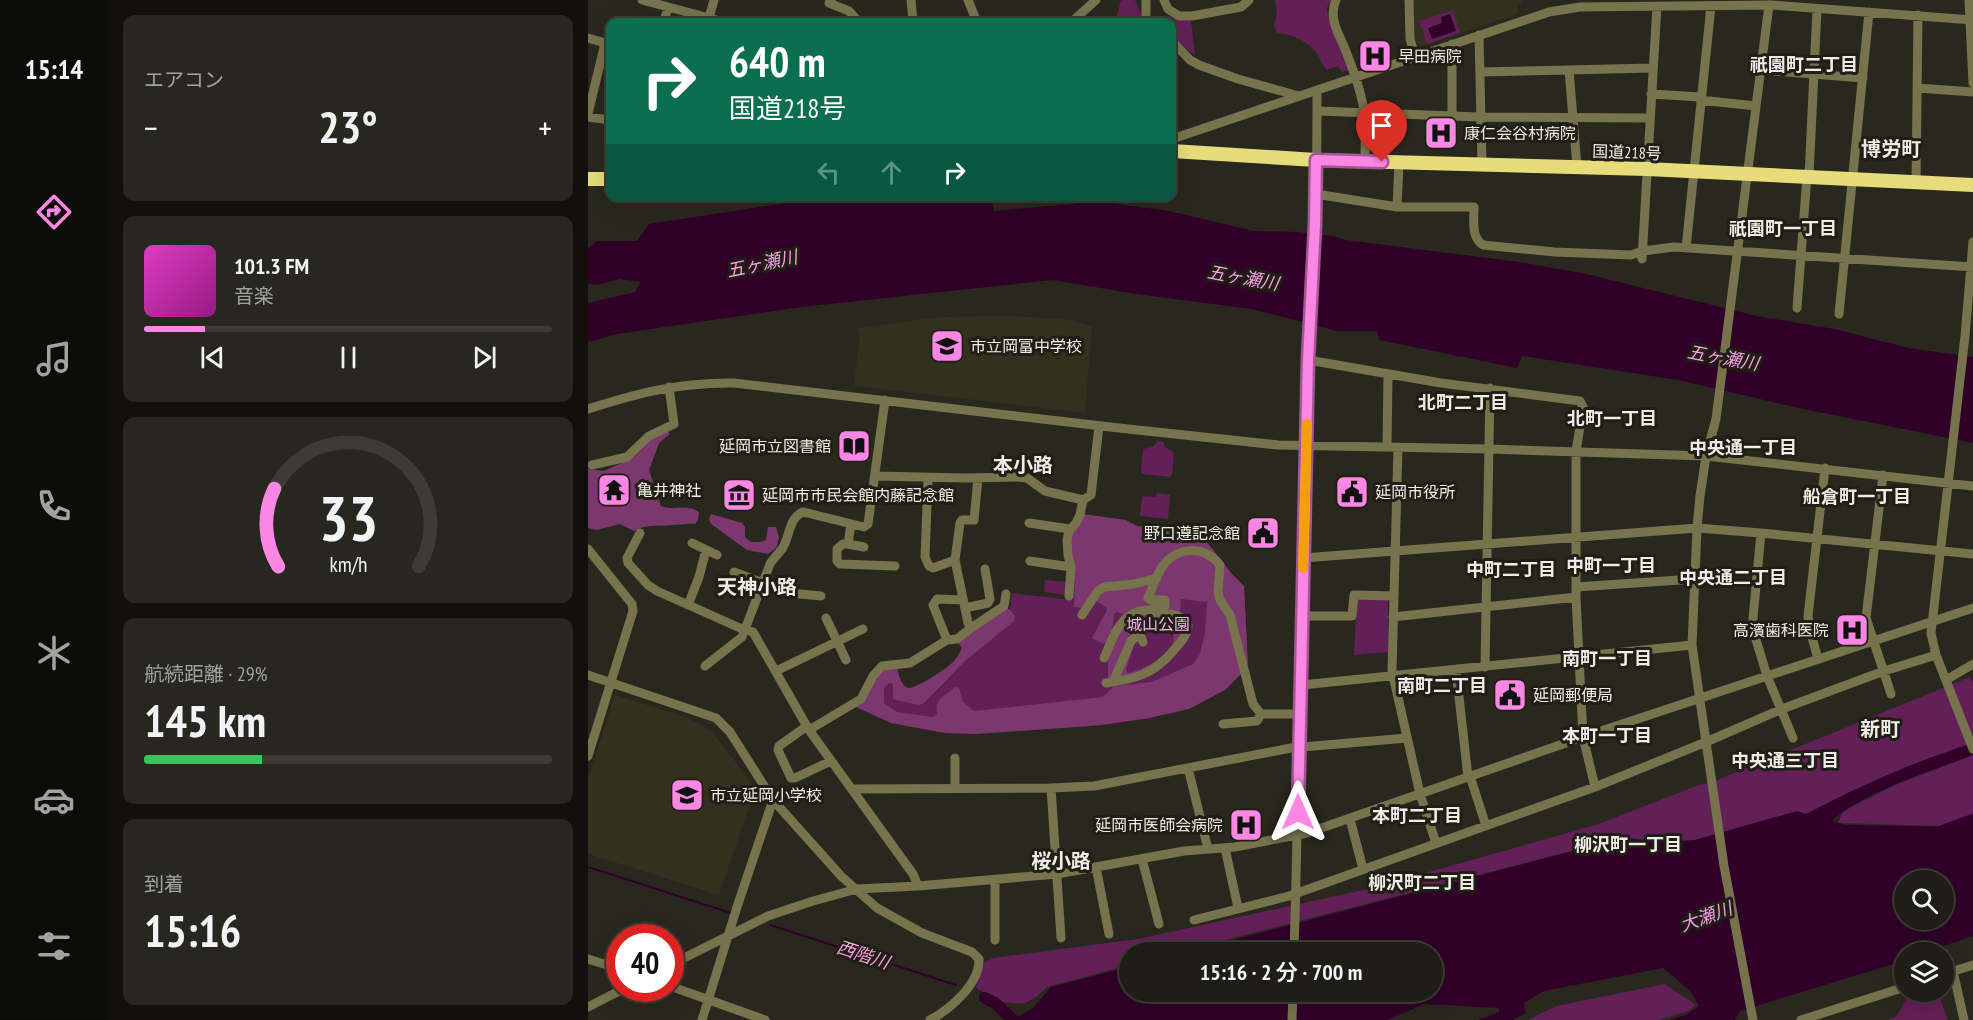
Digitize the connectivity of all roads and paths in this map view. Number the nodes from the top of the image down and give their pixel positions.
1 (642, 0) edge
2 (714, 0) edge
3 (911, 0) edge
4 (968, 0) edge
5 (1096, 0) edge
6 (1139, 0) edge
7 (1146, 0) edge
8 (1164, 0) edge
9 (1249, 0) edge
10 (1336, 0) edge
11 (1409, 0) edge
12 (1872, 0) edge
13 (1969, 0) edge
14 (828, 1) edge
15 (1636, 3) edge
16 (681, 5) edge
17 (1769, 5) junction
18 (1657, 6) junction
19 (1711, 6) junction
20 (668, 7) junction
21 (1817, 9) junction
22 (1870, 12) junction
23 (1918, 15) junction
24 (665, 18) edge
25 (709, 18) joint
26 (856, 18) edge
27 (913, 18) edge
28 (975, 18) edge
29 (1076, 18) edge
30 (1147, 18) edge
31 (1148, 18) edge
32 (1972, 20) edge
33 (1479, 35) junction
34 (588, 38) edge
35 (606, 43) edge
36 (1452, 44) junction
37 (1176, 45) edge
38 (606, 51) edge
39 (1415, 57) junction
40 (1653, 68) junction
41 (1569, 70) junction
42 (1761, 70) junction
43 (1480, 72) junction
44 (1815, 74) junction
45 (1357, 77) junction
46 (1863, 78) junction
47 (1973, 83) edge
48 (1917, 88) junction
49 (1317, 91) junction
50 (1973, 92) edge
51 (1651, 94) junction
52 (1299, 96) junction
53 (1700, 98) junction
54 (1755, 106) junction
55 (1317, 111) junction
56 (1364, 112) junction
57 (588, 116) edge
58 (1452, 116) junction
59 (1480, 117) junction
60 (1573, 118) junction
61 (1650, 118) junction
62 (606, 119) edge
63 (1176, 143) edge
64 (1176, 147) edge
65 (1316, 160) junction
66 (1365, 161) junction
67 (1400, 163) junction
68 (1482, 165) junction
69 (1577, 167) junction
70 (1647, 169) junction
71 (1694, 171) junction
72 (1748, 173) junction
73 (1808, 176) junction
74 (1852, 178) junction
75 (588, 179) edge
76 (606, 179) edge
77 (1916, 182) junction
78 (1973, 185) edge
79 (1316, 194) junction
80 (1397, 207) junction
81 (1973, 242) edge
82 (1686, 248) junction
83 (1737, 252) junction
84 (1642, 255) junction
85 (1802, 256) junction
86 (1845, 259) junction
87 (1972, 267) edge
88 (1797, 308) dead end
89 (1839, 314) dead end
90 (1968, 338) edge
91 (1308, 360) junction
92 (1388, 374) junction
93 (669, 387) junction
94 (1490, 388) junction
95 (885, 400) junction
96 (588, 409) edge
97 (1099, 426) junction
98 (1306, 446) junction
99 (1388, 447) junction
100 (1398, 447) junction
101 (1489, 449) junction
102 (1576, 452) junction
103 (1707, 456) junction
104 (592, 465) dead end
105 (1825, 468) junction
106 (1883, 475) junction
107 (876, 476) junction
108 (928, 478) junction
109 (978, 478) junction
110 (1948, 483) junction
111 (1973, 486) edge
112 (1083, 500) junction
113 (1029, 523) dead end
114 (851, 524) junction
115 (1697, 528) junction
116 (1070, 529) junction
117 (640, 533) dead end
118 (1761, 533) junction
119 (1576, 536) junction
120 (1817, 538) junction
121 (692, 543) dead end
122 (1875, 543) junction
123 (848, 544) junction
124 (1488, 544) junction
125 (864, 547) dead end
126 (588, 549) edge
127 (706, 550) junction
128 (1941, 550) junction
129 (1395, 551) junction
130 (1973, 554) edge
131 (717, 555) dead end
132 (1303, 558) junction
133 (955, 560) junction
134 (1030, 561) dead end
135 (895, 566) dead end
136 (1071, 567) junction
137 (985, 569) dead end
138 (734, 572) dead end
139 (1157, 578) junction
140 (1695, 579) junction
141 (763, 585) junction
142 (1576, 592) junction
143 (1006, 594) dead end
144 (821, 596) dead end
145 (1069, 596) dead end
146 (1394, 596) junction
147 (964, 604) junction
148 (688, 605) junction
149 (1487, 607) junction
150 (1973, 608) edge
151 (1132, 613) junction
152 (1082, 615) dead end
153 (1303, 616) junction
154 (1394, 617) junction
155 (826, 618) dead end
156 (1932, 622) junction
157 (971, 627) junction
158 (863, 629) dead end
159 (746, 630) junction
160 (947, 640) junction
161 (1874, 640) junction
162 (837, 641) junction
163 (1143, 642) dead end
164 (1692, 645) junction
165 (1936, 655) junction
166 (1580, 657) junction
167 (1104, 658) dead end
168 (1818, 659) junction
169 (846, 660) dead end
170 (1973, 664) edge
171 (705, 666) dead end
172 (1485, 667) junction
173 (1456, 670) junction
174 (776, 671) junction
175 (1884, 671) junction
176 (588, 675) edge
177 (1394, 676) junction
178 (1767, 676) junction
179 (1946, 682) junction
180 (612, 683) junction
181 (1302, 685) junction
182 (1891, 694) dead end
183 (1701, 698) junction
184 (1782, 709) junction
185 (1261, 714) junction
186 (1300, 714) junction
187 (1223, 724) dead end
188 (808, 728) junction
189 (1583, 737) junction
190 (1407, 738) junction
191 (1793, 738) dead end
192 (1706, 742) junction
193 (1299, 747) junction
194 (1973, 749) edge
195 (588, 756) edge
196 (955, 758) dead end
197 (831, 761) junction
198 (1188, 768) junction
199 (1469, 777) junction
200 (1595, 787) junction
201 (955, 788) junction
202 (1051, 788) junction
203 (852, 789) junction
204 (1420, 794) junction
205 (773, 800) junction
206 (1350, 819) junction
207 (1485, 826) junction
208 (1298, 834) junction
209 (1436, 843) junction
210 (1225, 848) junction
211 (1208, 849) junction
212 (1142, 859) junction
213 (1096, 867) junction
214 (1363, 869) junction
215 (1057, 874) junction
216 (995, 880) junction
217 (918, 886) junction
218 (857, 890) junction
219 (1296, 897) junction
220 (1238, 908) junction
221 (1194, 920) dead end
222 (1159, 924) dead end
223 (1109, 934) dead end
224 (729, 935) junction
225 (1061, 938) dead end
226 (995, 940) dead end
227 (1294, 942) edge
228 (684, 958) edge
229 (588, 959) edge
230 (606, 965) edge
231 (1973, 965) edge
232 (1954, 970) edge
233 (1954, 989) edge
234 (1894, 990) edge
235 (684, 991) edge
236 (606, 998) edge
237 (709, 999) junction
238 (1293, 1002) edge
239 (588, 1007) edge
240 (702, 1020) edge
241 (765, 1020) edge
242 (930, 1020) edge
243 (1292, 1020) edge
244 (1753, 1020) edge
245 (1801, 1020) edge
246 (1965, 1020) edge

1 - 20 street
2 - 25 street
3 - 27 street
4 - 28 street
5 - 29 street
6 - 30 street
7 - 31 street
8 - 9 street
10 - 45 street
11 - 39 street
12 - 22 street
13 - 32 street
14 - 26 street
15 - 18 street
15 - 33 street
16 - 20 street
16 - 25 street
17 - 19 street
17 - 21 street
17 - 42 street
18 - 19 street
18 - 40 street
19 - 53 street
20 - 24 street
21 - 22 street
21 - 44 street
22 - 23 street
22 - 46 street
23 - 32 street
23 - 48 street
32 - 47 street
33 - 36 street
33 - 43 street
34 - 35 street
36 - 39 street
36 - 58 street
37 - 52 street
38 - 57 street
39 - 45 street
40 - 41 street
40 - 51 street
41 - 43 street
41 - 60 street
42 - 44 street
42 - 54 street
43 - 59 street
44 - 46 street
44 - 73 street
45 - 49 street
45 - 56 street
46 - 74 street
48 - 50 street
48 - 77 street
49 - 52 street
49 - 55 street
51 - 53 street
51 - 61 street
52 - 63 street
53 - 54 street
53 - 71 street
54 - 72 street
55 - 56 street
55 - 65 street
56 - 58 street
56 - 66 street
57 - 62 street
58 - 59 street
59 - 60 street
59 - 68 street
60 - 61 street
60 - 69 street
61 - 70 street
64 - 65 highway, 国道218号
65 - 66 highway, 国道218号
65 - 79 street
66 - 67 highway, 国道218号
67 - 68 highway, 国道218号
67 - 80 street
68 - 69 highway, 国道218号
69 - 70 highway, 国道218号
70 - 71 highway, 国道218号
70 - 84 street
71 - 72 highway, 国道218号
71 - 82 street
72 - 73 highway, 国道218号
72 - 83 street
73 - 74 highway, 国道218号
73 - 85 street
74 - 77 highway, 国道218号
74 - 86 street
75 - 76 highway
77 - 78 highway, 国道218号
79 - 80 street
79 - 91 street
80 - 84 street
81 - 87 street
82 - 83 street
82 - 84 street
83 - 85 street
83 - 103 street
85 - 86 street
85 - 88 street
86 - 87 street
86 - 89 street
87 - 90 street
90 - 110 street
91 - 92 street
91 - 98 street
92 - 94 street
92 - 99 street
93 - 95 street
93 - 96 street
93 - 104 street
94 - 101 street
94 - 102 street
95 - 97 street
95 - 107 street
97 - 98 street
97 - 112 street
98 - 99 street
98 - 132 street
99 - 100 street
100 - 101 street
100 - 129 street
101 - 102 street
101 - 124 street
102 - 103 street
102 - 119 street
103 - 105 street
103 - 115 street
105 - 106 street
105 - 120 street
106 - 110 street
106 - 122 street
107 - 108 street
107 - 114 street
108 - 109 street
108 - 133 street
109 - 112 street
109 - 133 street
110 - 111 street
110 - 128 street
112 - 116 street
113 - 116 street
114 - 123 street
114 - 141 street
115 - 118 street
115 - 119 street
115 - 140 street
116 - 136 street
117 - 148 street
118 - 120 street
118 - 178 street
119 - 124 street
119 - 142 street
120 - 122 street
120 - 168 street
121 - 127 street
122 - 128 street
122 - 161 street
123 - 125 street
123 - 135 street
124 - 129 street
124 - 149 street
126 - 180 street
127 - 131 street
127 - 148 street
128 - 130 street
128 - 156 street
129 - 132 street
129 - 146 street
132 - 153 street
133 - 147 street
134 - 136 street
136 - 145 street
137 - 147 street
138 - 141 street
139 - 151 street
139 - 152 street
139 - 185 street
140 - 142 street
140 - 164 street
141 - 144 street
141 - 159 street
142 - 149 street
142 - 166 street
143 - 157 street
146 - 153 street
146 - 154 street
147 - 157 street
147 - 160 street
148 - 159 street
149 - 154 street
149 - 172 street
150 - 156 street
151 - 163 street
151 - 167 street
153 - 181 street
154 - 177 street
155 - 162 street
156 - 161 street
156 - 165 street
157 - 160 street
158 - 162 street
159 - 171 street
159 - 174 street
160 - 188 street
161 - 168 street
161 - 175 street
162 - 169 street
162 - 174 street
164 - 166 street
164 - 183 street
165 - 175 street
165 - 179 street
166 - 172 street
166 - 189 street
168 - 178 street
170 - 179 street
172 - 173 street
173 - 177 street
173 - 199 street
174 - 188 street
175 - 182 street
175 - 184 street
176 - 180 street
177 - 181 street
177 - 190 street
178 - 183 street
178 - 184 street
179 - 194 street
180 - 195 street
180 - 205 street
181 - 186 street
183 - 189 street
183 - 192 street
184 - 191 street
184 - 192 street
185 - 186 street
185 - 187 street
186 - 193 street
188 - 197 street
188 - 197 street
189 - 199 street
189 - 200 street
190 - 193 street
190 - 204 street
192 - 200 street
192 - 244 street
193 - 198 street
193 - 208 street
196 - 201 street
197 - 203 street
198 - 202 street
198 - 211 street
199 - 204 street
199 - 207 street
200 - 207 street
201 - 202 street
201 - 203 street
202 - 215 street
203 - 217 street
204 - 206 street
204 - 209 street
205 - 218 street
205 - 224 street
206 - 208 street
206 - 214 street
207 - 209 street
208 - 210 street
208 - 219 street
209 - 214 street
210 - 211 street
210 - 220 street
211 - 212 street
212 - 213 street
212 - 222 street
213 - 215 street
213 - 223 street
214 - 219 street
215 - 216 street
215 - 225 street
216 - 217 street
216 - 226 street
217 - 218 street
218 - 224 street
218 - 242 street
219 - 220 street
219 - 227 street
220 - 221 street
224 - 228 street
224 - 237 street
229 - 230 street
231 - 232 street
233 - 246 street
234 - 245 street
235 - 237 street
236 - 239 street
237 - 240 street
237 - 241 street
238 - 243 street

